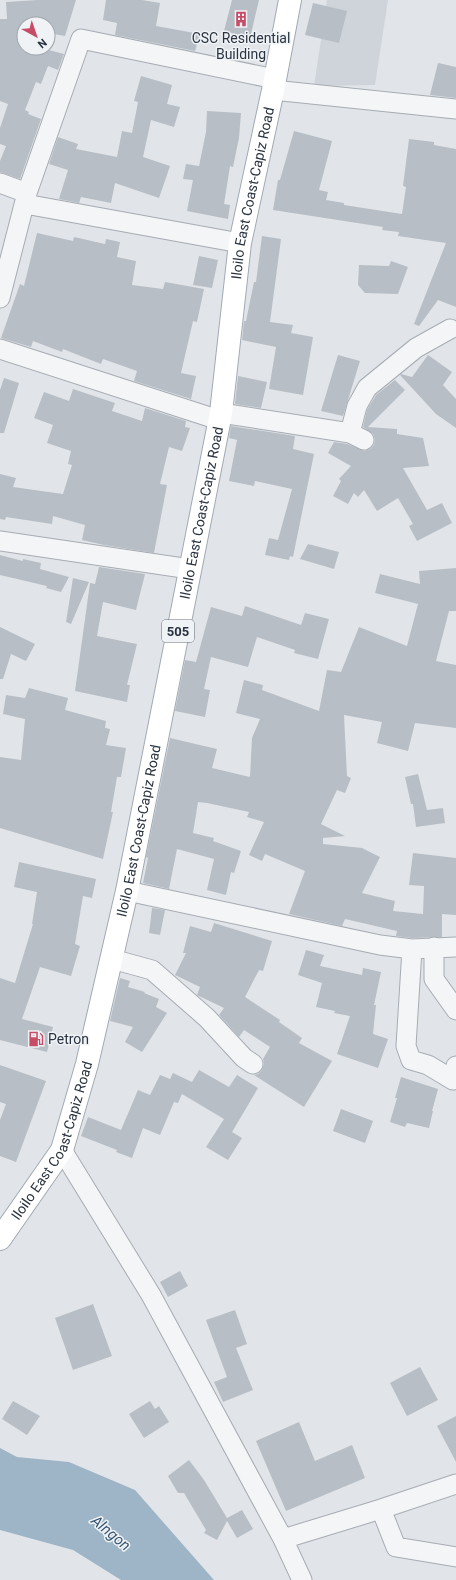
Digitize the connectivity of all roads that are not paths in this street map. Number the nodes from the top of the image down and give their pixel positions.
1 (290, 0) edge
2 (274, 84) junction
3 (456, 109) edge
4 (0, 183) edge
5 (26, 199) junction
6 (240, 243) junction
7 (0, 298) edge
8 (450, 329) dead end
9 (0, 349) edge
10 (220, 416) junction
11 (0, 541) edge
12 (190, 569) junction
13 (127, 891) junction
14 (434, 947) junction
15 (456, 947) edge
16 (412, 949) junction
17 (112, 959) junction
18 (456, 1010) edge
19 (253, 1064) dead end
20 (455, 1077) edge
21 (62, 1150) junction
22 (0, 1239) edge
23 (456, 1484) edge
24 (381, 1509) junction
25 (282, 1539) junction
26 (456, 1557) edge
27 (302, 1580) edge

1 - 2 main road, Iloilo East Coast-Capiz Road / 505
2 - 3 street
2 - 5 street
2 - 6 main road, Iloilo East Coast-Capiz Road / 505
4 - 5 street
5 - 6 street
5 - 7 street
6 - 10 main road, Iloilo East Coast-Capiz Road / 505
8 - 10 street
9 - 10 street
10 - 12 main road, Iloilo East Coast-Capiz Road / 505
11 - 12 street
12 - 13 main road, Iloilo East Coast-Capiz Road / 505
13 - 16 street
13 - 17 main road, Iloilo East Coast-Capiz Road / 505
14 - 15 street
14 - 16 street
14 - 18 street
16 - 20 street
17 - 19 street
17 - 21 main road, Iloilo East Coast-Capiz Road / 505
21 - 22 main road, Iloilo East Coast-Capiz Road / 505
21 - 25 street
23 - 24 street
24 - 25 street
24 - 26 street
25 - 27 street

